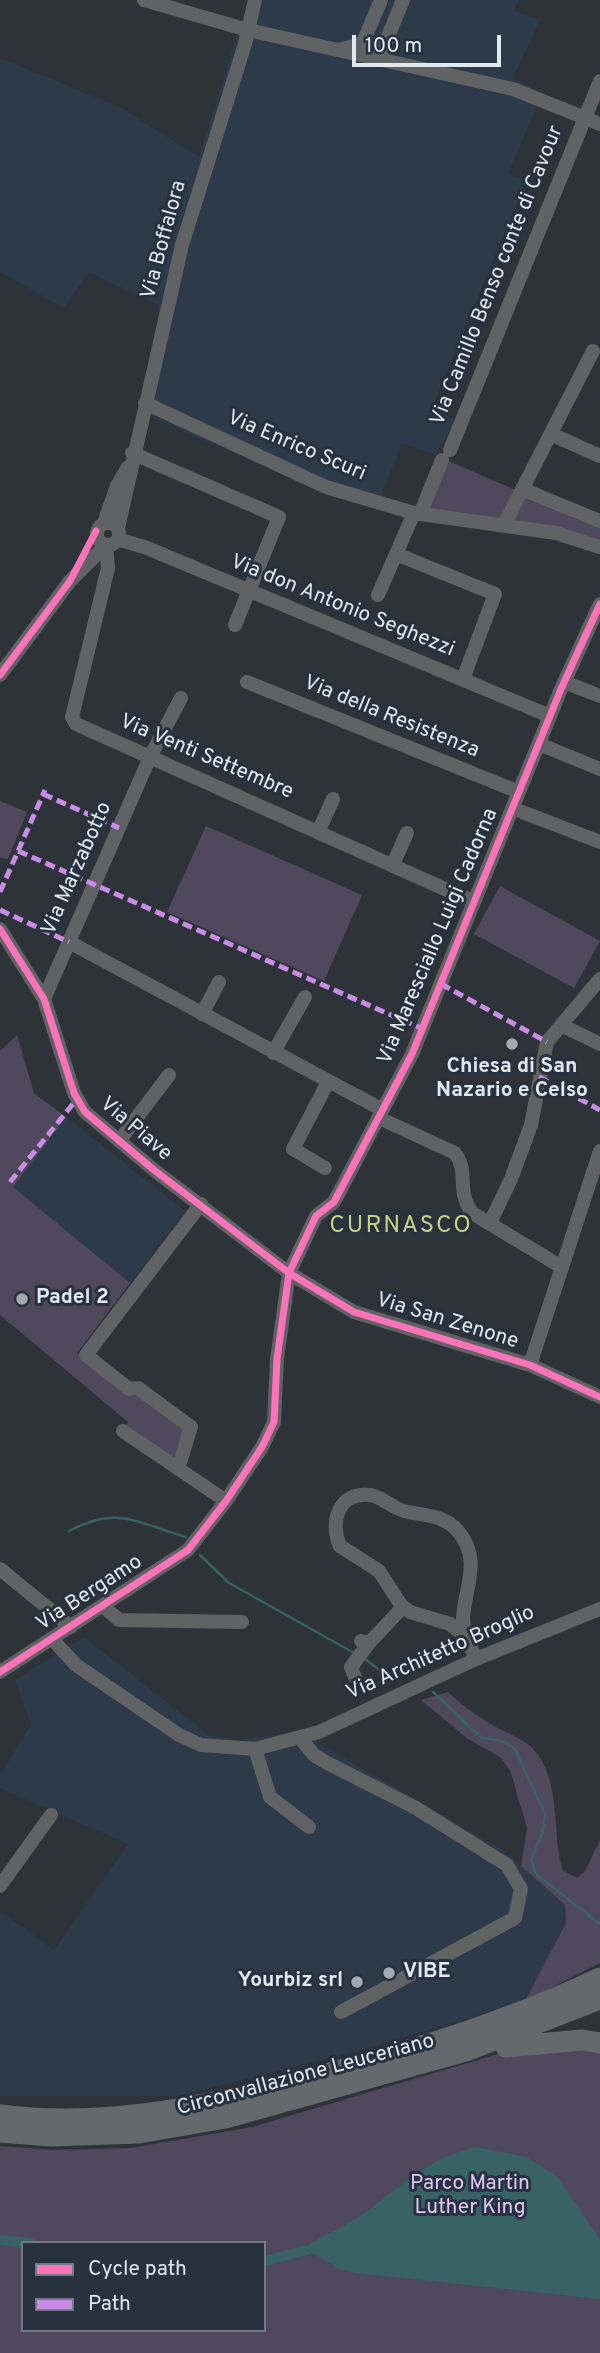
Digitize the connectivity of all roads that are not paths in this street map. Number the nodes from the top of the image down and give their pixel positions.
1 (144, 0) edge
2 (255, 0) edge
3 (381, 0) edge
4 (403, 0) edge
5 (248, 30) junction
6 (336, 50) junction
7 (379, 58) junction
8 (600, 81) edge
9 (585, 118) junction
10 (600, 124) edge
11 (593, 351) dead end
12 (145, 403) junction
13 (552, 435) junction
14 (600, 456) edge
15 (131, 458) junction
16 (522, 489) junction
17 (417, 514) junction
18 (600, 521) edge
19 (504, 525) junction
20 (108, 533) junction
21 (600, 547) edge
22 (396, 554) junction
23 (249, 593) junction
24 (378, 595) dead end
25 (600, 604) edge
26 (235, 625) dead end
27 (0, 675) edge
28 (463, 679) junction
29 (247, 682) dead end
30 (564, 682) junction
31 (600, 696) edge
32 (181, 698) dead end
33 (550, 716) junction
34 (76, 724) joint
35 (539, 744) junction
36 (150, 757) junction
37 (600, 769) edge
38 (519, 792) junction
39 (333, 799) dead end
40 (512, 808) junction
41 (319, 830) junction
42 (407, 832) dead end
43 (600, 842) edge
44 (393, 864) junction
45 (474, 902) junction
46 (0, 929) edge
47 (69, 942) junction
48 (600, 979) edge
49 (219, 982) dead end
50 (305, 996) dead end
51 (44, 999) junction
52 (202, 1014) junction
53 (561, 1025) junction
54 (600, 1044) edge
55 (273, 1053) junction
56 (169, 1075) dead end
57 (328, 1083) junction
58 (380, 1113) junction
59 (120, 1141) junction
60 (600, 1151) edge
61 (326, 1168) dead end
62 (201, 1204) junction
63 (490, 1223) junction
64 (560, 1266) junction
65 (289, 1273) junction
66 (530, 1365) junction
67 (600, 1397) edge
68 (123, 1431) dead end
69 (178, 1469) junction
70 (226, 1501) junction
71 (197, 1542) joint
72 (0, 1569) edge
73 (103, 1606) junction
74 (403, 1607) junction
75 (600, 1609) edge
76 (242, 1622) dead end
77 (71, 1627) junction
78 (467, 1637) junction
79 (52, 1639) junction
80 (476, 1659) junction
81 (0, 1672) edge
82 (355, 1677) dead end
83 (300, 1738) junction
84 (255, 1749) junction
85 (51, 1815) dead end
86 (309, 1827) dead end
87 (0, 1886) edge
88 (600, 1978) edge
89 (600, 1999) edge
90 (341, 2012) dead end
91 (600, 2043) edge
92 (466, 2051) junction
93 (227, 2100) junction
94 (0, 2101) edge
95 (0, 2115) edge
96 (0, 2133) edge

1 - 5 street
2 - 5 street, Via Boffalora
3 - 6 street
4 - 7 street
5 - 6 street
5 - 12 street, Via Boffalora
6 - 7 street
7 - 9 street
8 - 9 street, Via Camillo Benso conte di Cavour
9 - 10 street
9 - 17 street, Via Camillo Benso conte di Cavour
11 - 13 street
12 - 15 street, Via Boffalora
12 - 17 street, Via Enrico Scuri
13 - 14 street
13 - 16 street
15 - 20 street, Via Boffalora
15 - 23 street
16 - 18 street
16 - 19 street
17 - 19 street, Via Enrico Scuri
17 - 22 street, Via Camillo Benso conte di Cavour
19 - 21 street, Via Enrico Scuri
20 - 23 street, Via don Antonio Seghezzi
20 - 27 street
20 - 34 street, Via Boffalora
22 - 24 street, Via Camillo Benso conte di Cavour
22 - 28 street
23 - 26 street
23 - 28 street, Via don Antonio Seghezzi
25 - 30 street, Via Maresciallo Luigi Cadorna
28 - 33 street, Via don Antonio Seghezzi
29 - 38 street, Via della Resistenza
30 - 31 street
30 - 33 street, Via Maresciallo Luigi Cadorna
32 - 36 street, Via Marzabotto
33 - 35 street, Via Maresciallo Luigi Cadorna
34 - 36 street, Via Venti Settembre
35 - 37 street
35 - 38 street, Via Maresciallo Luigi Cadorna
36 - 41 street, Via Venti Settembre
36 - 47 street, Via Marzabotto
38 - 40 street, Via Maresciallo Luigi Cadorna
39 - 41 street
40 - 43 street
40 - 45 street, Via Maresciallo Luigi Cadorna
41 - 44 street, Via Venti Settembre
42 - 44 street
44 - 45 street, Via Venti Settembre
45 - 58 street, Via Maresciallo Luigi Cadorna
46 - 51 street, Via Piave
47 - 51 street, Via Marzabotto
47 - 52 street
48 - 53 street
49 - 52 street
50 - 55 street
51 - 59 street, Via Piave
52 - 55 street
53 - 54 street
53 - 63 street
55 - 57 street
56 - 59 street
57 - 58 street
57 - 61 street
58 - 63 street
58 - 65 street, Via Maresciallo Luigi Cadorna
59 - 62 street, Via Piave
60 - 64 street
62 - 65 street, Via Piave
62 - 69 street
63 - 64 street
64 - 66 street
65 - 66 street, Via San Zenone
65 - 70 street, Via Maresciallo Luigi Cadorna
66 - 67 street, Via San Zenone
68 - 69 street
69 - 70 street
70 - 71 street, Via Maresciallo Luigi Cadorna
71 - 73 street, Via Bergamo
72 - 77 street
73 - 76 street
73 - 77 street, Via Bergamo
74 - 78 street
74 - 78 street
74 - 82 street
75 - 80 street, Via Architetto Broglio
77 - 79 street, Via Bergamo
78 - 80 street
79 - 81 street, Via Bergamo
79 - 84 street, Via Architetto Broglio
80 - 83 street, Via Architetto Broglio
83 - 84 street, Via Architetto Broglio
83 - 90 street
84 - 86 street
85 - 87 street
88 - 93 highway, Circonvallazione Leuceriano
89 - 92 highway
91 - 92 highway
92 - 96 highway, Circonvallazione Leuceriano
93 - 94 highway
93 - 95 highway, Circonvallazione Leuceriano

